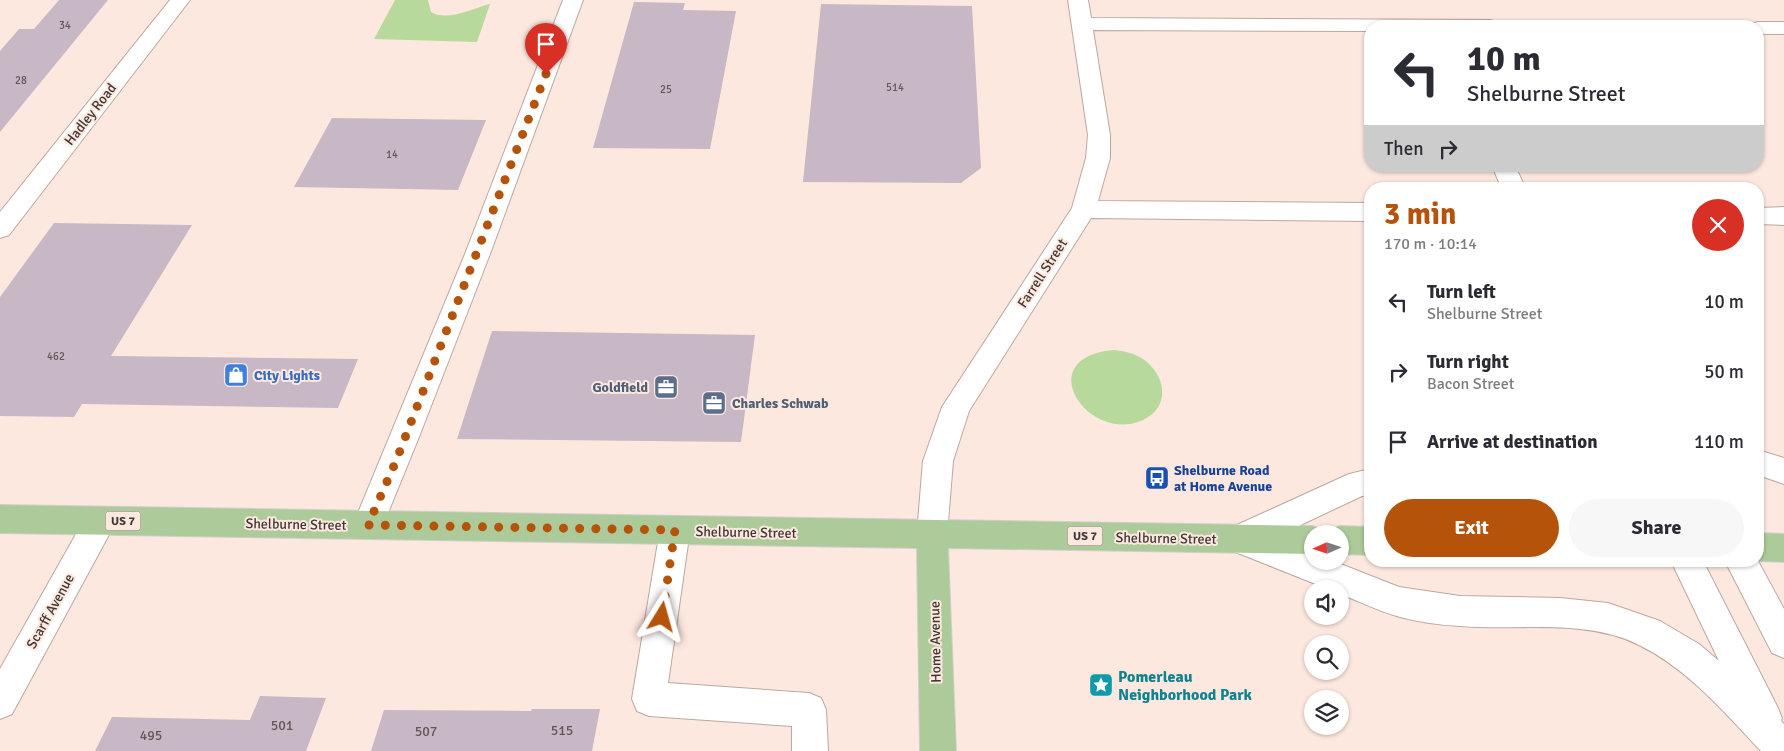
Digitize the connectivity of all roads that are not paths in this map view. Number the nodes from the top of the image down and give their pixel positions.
1 (180, 0) edge
2 (572, 0) edge
3 (1078, 0) edge
4 (1083, 24) junction
5 (1364, 25) edge
6 (1764, 28) edge
7 (1784, 28) edge
8 (1084, 209) junction
9 (1364, 212) edge
10 (1764, 216) edge
11 (1784, 216) edge
12 (0, 229) edge
13 (1764, 465) edge
14 (1784, 471) edge
15 (1364, 483) edge
16 (0, 519) edge
17 (100, 521) junction
18 (368, 525) junction
19 (675, 530) junction
20 (932, 534) junction
21 (1239, 539) junction
22 (1304, 540) edge
23 (1349, 540) edge
24 (1364, 541) edge
25 (1764, 547) edge
26 (1784, 548) edge
27 (1690, 567) edge
28 (1744, 567) edge
29 (1784, 642) edge
30 (0, 702) edge
31 (1778, 746) edge
32 (810, 751) edge
33 (938, 751) edge

1 - 12 street, Hadley Road
2 - 18 street
3 - 4 street, Farrell Street
4 - 5 street
4 - 8 street, Farrell Street
6 - 7 street
8 - 9 street
8 - 20 street, Farrell Street
10 - 11 street
13 - 14 street
15 - 21 street
16 - 17 main road, Shelburne Street / US 7
17 - 18 main road, Shelburne Street / US 7
17 - 30 street, Scarff Avenue
18 - 19 main road, Shelburne Street / US 7
19 - 20 main road, Shelburne Street / US 7
19 - 32 street
20 - 21 main road, Shelburne Street / US 7
20 - 33 main road, Home Avenue
21 - 22 main road, Shelburne Street / US 7
21 - 31 street
23 - 24 main road
25 - 26 main road
27 - 31 street
28 - 29 street

